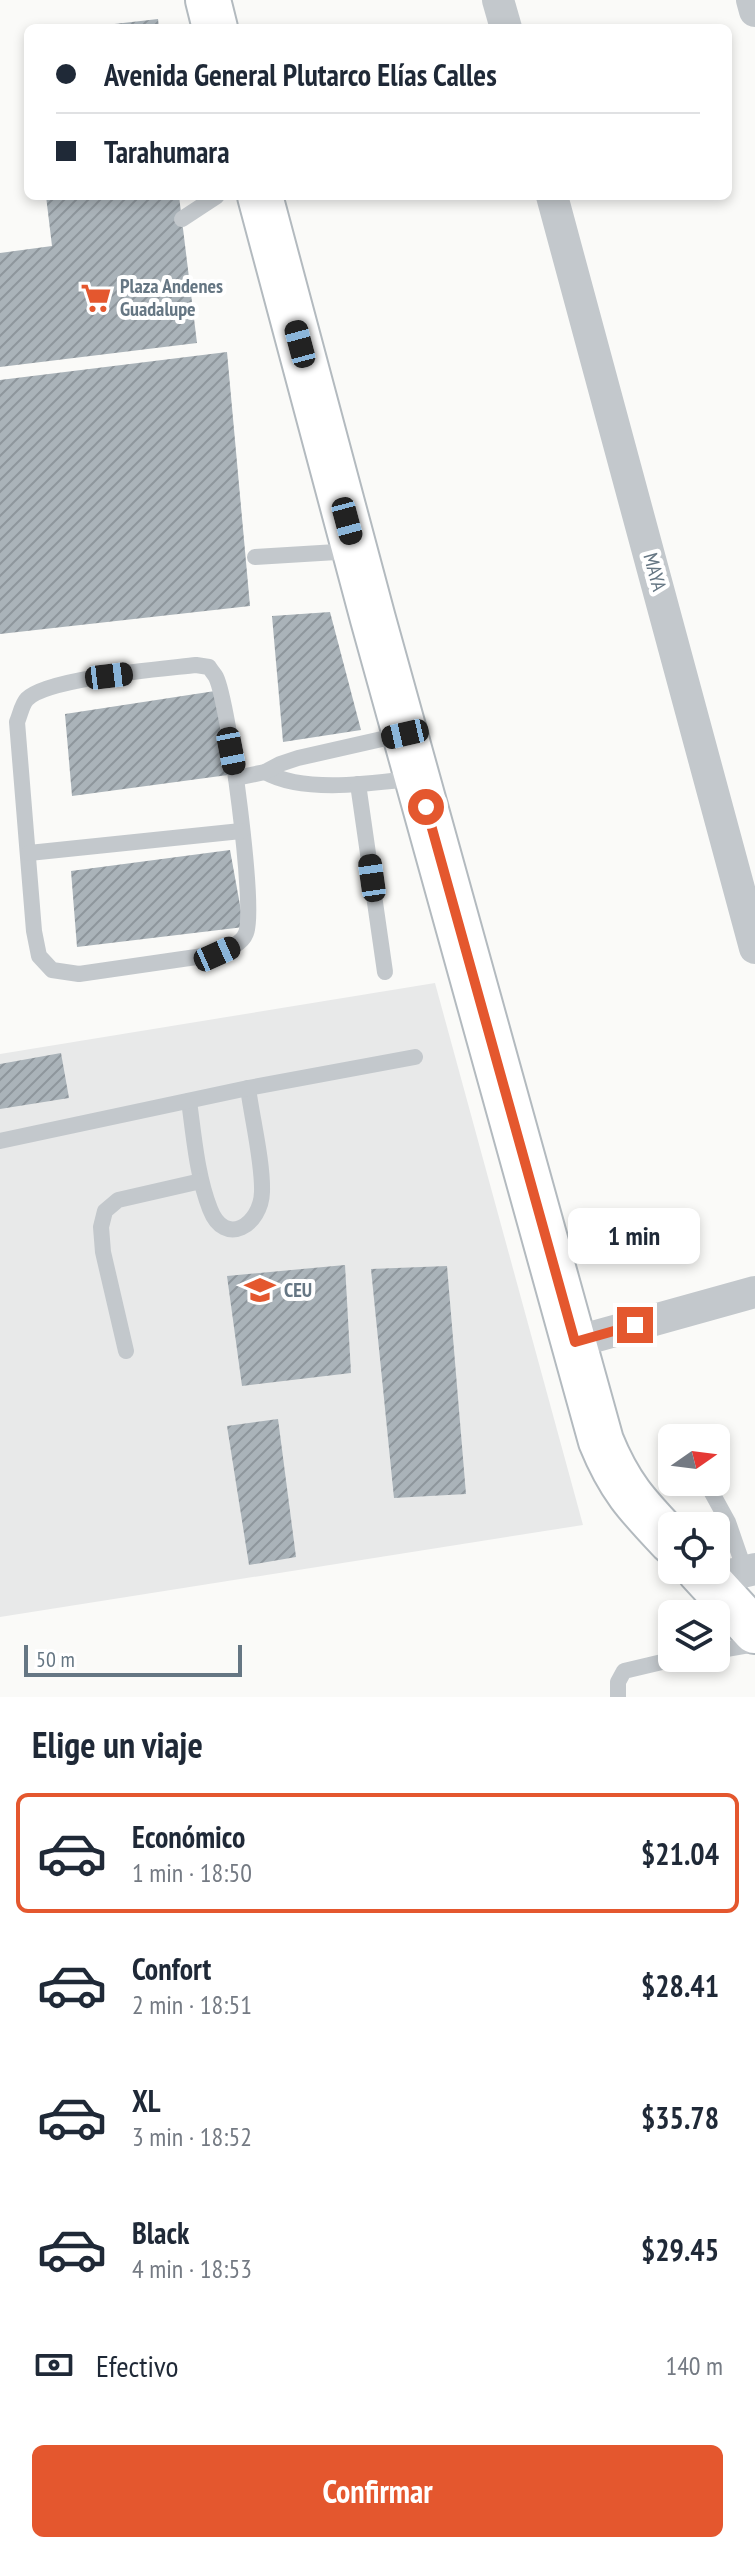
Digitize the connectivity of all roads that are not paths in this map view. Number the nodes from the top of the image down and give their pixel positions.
1 (208, 0) edge
2 (498, 0) edge
3 (752, 0) edge
4 (755, 11) edge
5 (214, 24) edge
6 (505, 24) edge
7 (211, 200) edge
8 (261, 200) edge
9 (553, 200) edge
10 (182, 219) dead end
11 (355, 551) junction
12 (255, 557) dead end
13 (405, 734) junction
14 (265, 772) junction
15 (236, 778) junction
16 (418, 778) junction
17 (358, 784) junction
18 (241, 831) junction
19 (29, 853) junction
20 (755, 948) edge
21 (385, 972) dead end
22 (415, 1057) dead end
23 (248, 1088) junction
24 (189, 1101) junction
25 (0, 1141) edge
26 (201, 1181) junction
27 (755, 1292) edge
28 (575, 1342) junction
29 (126, 1351) dead end
30 (658, 1527) edge
31 (730, 1578) edge
32 (755, 1631) edge
33 (755, 1644) edge
34 (730, 1648) edge
35 (658, 1663) edge
36 (618, 1697) edge

1 - 5 street
2 - 6 street
3 - 4 street
7 - 10 lane
8 - 11 street
9 - 20 street, MAYA
11 - 12 lane
11 - 13 street
13 - 14 lane
13 - 16 street
14 - 15 lane
14 - 17 lane
15 - 18 lane
15 - 19 lane
16 - 17 lane
16 - 28 street
17 - 21 lane
18 - 19 lane
18 - 19 lane
22 - 23 lane
23 - 24 lane
23 - 26 lane
24 - 25 lane
24 - 26 lane
26 - 29 lane
27 - 28 street
28 - 30 street
31 - 32 street
33 - 34 lane
35 - 36 lane

